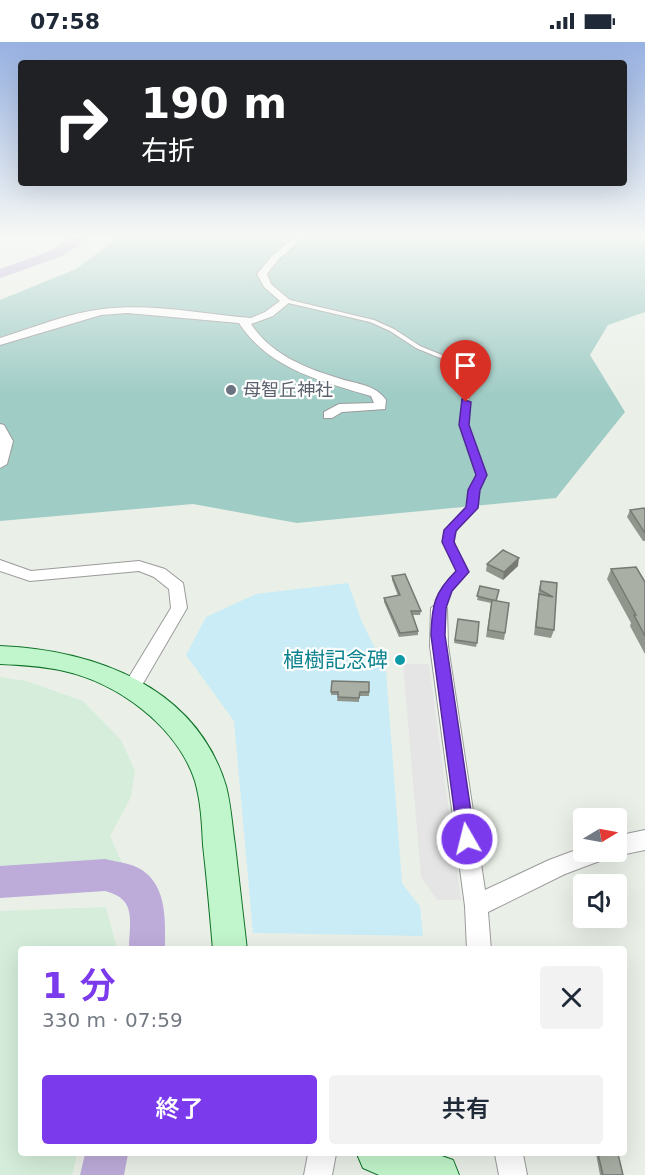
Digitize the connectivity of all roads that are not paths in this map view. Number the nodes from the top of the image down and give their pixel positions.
1 (272, 289) edge
2 (286, 301) junction
3 (242, 320) junction
4 (0, 342) edge
5 (328, 415) dead end
6 (0, 428) edge
7 (0, 464) edge
8 (0, 566) edge
9 (439, 608) joint
10 (0, 655) edge
11 (132, 687) junction
12 (645, 840) edge
13 (627, 844) edge
14 (573, 861) edge
15 (476, 906) junction
16 (230, 946) edge
17 (479, 946) edge
18 (322, 1156) edge
19 (383, 1156) edge
20 (509, 1156) edge
21 (318, 1175) edge
22 (438, 1175) edge
23 (513, 1175) edge

1 - 2 street
2 - 3 street
2 - 9 lane
3 - 4 street
3 - 5 street
6 - 7 street
8 - 11 street
9 - 15 street
10 - 11 main road
11 - 16 main road
12 - 13 street
14 - 15 street
15 - 17 street
18 - 21 street
19 - 22 main road
20 - 23 street

